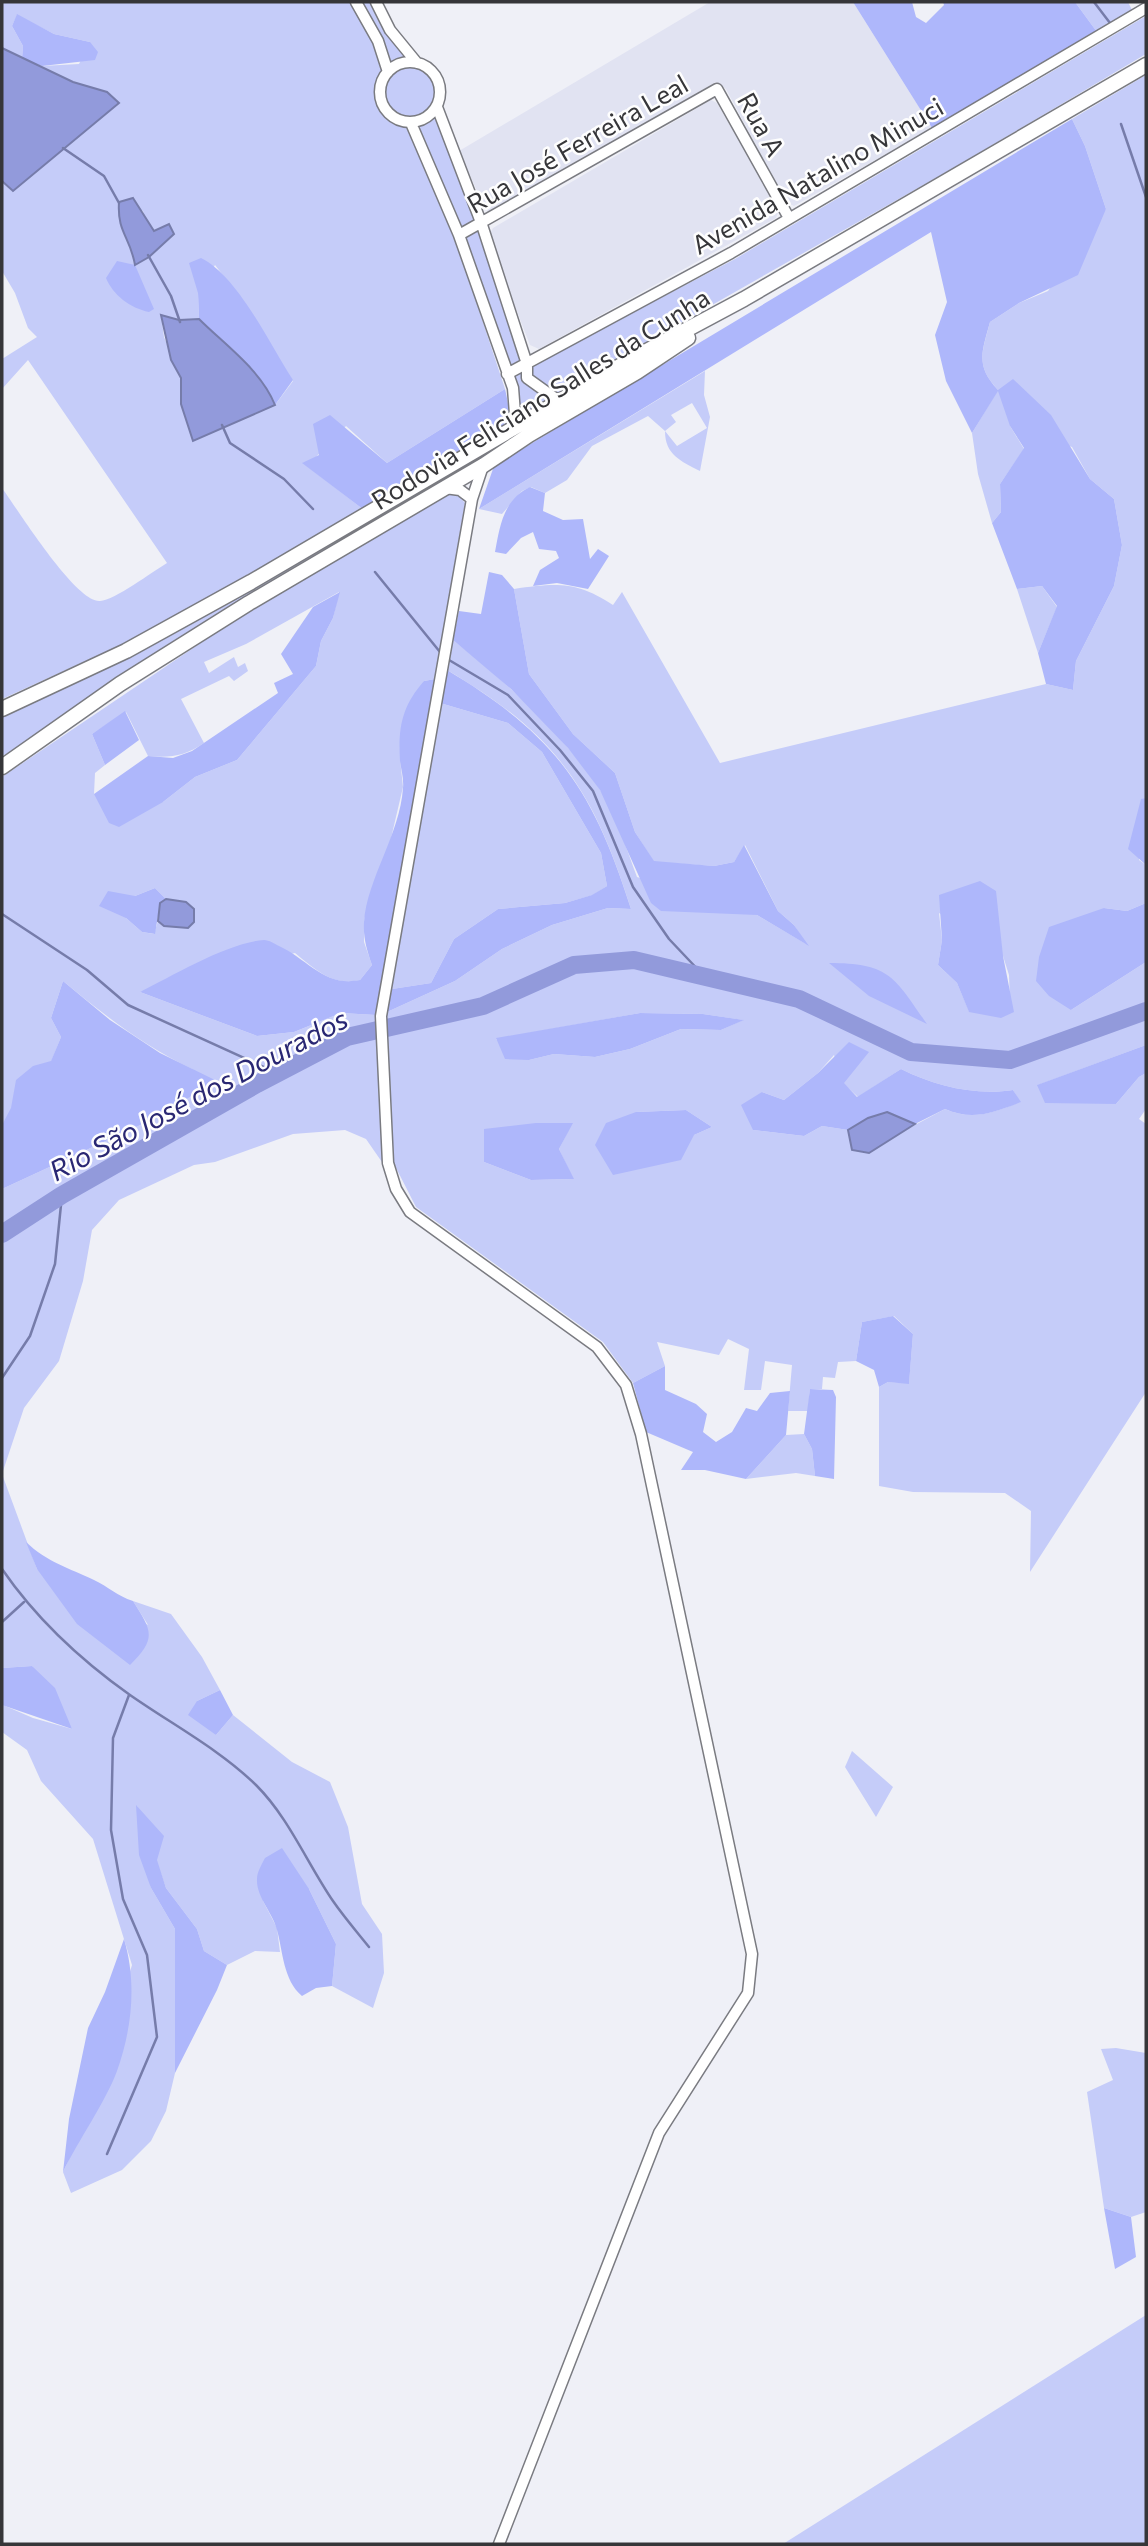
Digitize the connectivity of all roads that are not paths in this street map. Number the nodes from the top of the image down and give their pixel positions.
1 (356, 2) edge
2 (376, 2) edge
3 (1146, 8) edge
4 (417, 63) junction
5 (1146, 65) edge
6 (387, 72) junction
7 (717, 89) joint
8 (436, 107) junction
9 (411, 123) junction
10 (789, 218) junction
11 (482, 225) junction
12 (459, 235) junction
13 (744, 299) junction
14 (527, 364) junction
15 (508, 374) junction
16 (559, 401) junction
17 (516, 427) junction
18 (484, 465) junction
19 (445, 488) junction
20 (472, 499) junction
21 (2, 709) edge
22 (2, 767) edge
23 (499, 2544) edge

1 - 6 street
2 - 4 street
3 - 10 street, Avenida Natalino Minuci
4 - 6 street
4 - 8 street
5 - 13 main road
6 - 9 street
7 - 10 street, Rua A
7 - 11 street, Rua José Ferreira Leal
8 - 9 street
8 - 11 street
9 - 12 street
10 - 14 street, Avenida Natalino Minuci
11 - 12 street, Rua José Ferreira Leal
11 - 14 street
12 - 15 street
13 - 16 main road, Rodovia Feliciano Salles da Cunha
13 - 18 main road, Rodovia Feliciano Salles da Cunha
14 - 15 street, Avenida Natalino Minuci
14 - 16 street
15 - 17 street
16 - 17 main road, Rodovia Feliciano Salles da Cunha
17 - 21 main road, Rodovia Feliciano Salles da Cunha
18 - 19 main road, Rodovia Feliciano Salles da Cunha
18 - 20 street
19 - 20 street
19 - 22 main road, Rodovia Feliciano Salles da Cunha
20 - 23 street

